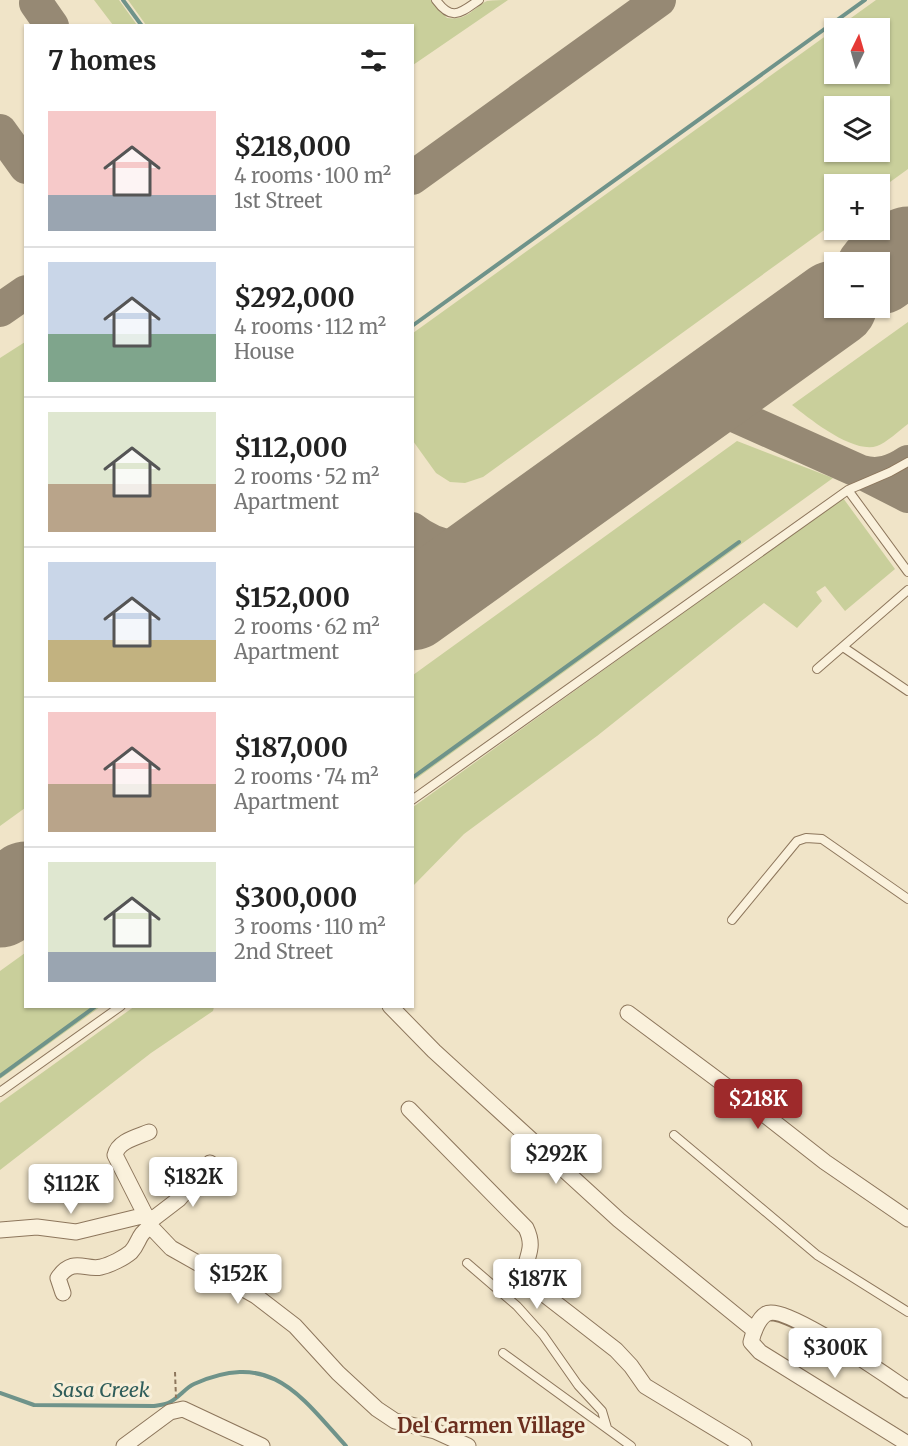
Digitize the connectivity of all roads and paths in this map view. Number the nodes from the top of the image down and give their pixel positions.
1 (436, 0) edge
2 (479, 0) edge
3 (908, 462) edge
4 (848, 490) junction
5 (908, 572) edge
6 (908, 591) edge
7 (843, 647) junction
8 (817, 669) dead end
9 (908, 691) edge
10 (414, 799) edge
11 (908, 899) edge
12 (732, 920) dead end
13 (118, 1008) edge
14 (392, 1008) edge
15 (628, 1013) dead end
16 (0, 1092) edge
17 (409, 1109) dead end
18 (149, 1132) dead end
19 (674, 1135) dead end
20 (210, 1163) dead end
21 (908, 1219) edge
22 (149, 1221) junction
23 (0, 1230) edge
24 (467, 1263) dead end
25 (63, 1293) dead end
26 (908, 1312) edge
27 (754, 1330) junction
28 (503, 1353) dead end
29 (175, 1372) dead end
30 (908, 1390) edge
31 (177, 1400) dead end
32 (607, 1428) junction
33 (908, 1444) edge
34 (124, 1446) edge
35 (262, 1446) edge
36 (468, 1446) edge
37 (631, 1446) edge
38 (744, 1446) edge

1 - 2 lane
3 - 4 lane
4 - 5 lane
4 - 10 lane
6 - 7 lane
7 - 8 lane
7 - 9 lane
11 - 12 lane
13 - 16 lane
14 - 27 street
15 - 21 street
17 - 38 street
18 - 22 street
19 - 26 lane
20 - 22 street
22 - 23 street
22 - 25 street
22 - 36 street
24 - 32 lane
27 - 30 street
27 - 33 street
28 - 32 lane
29 - 31 path
32 - 37 lane
34 - 35 street

